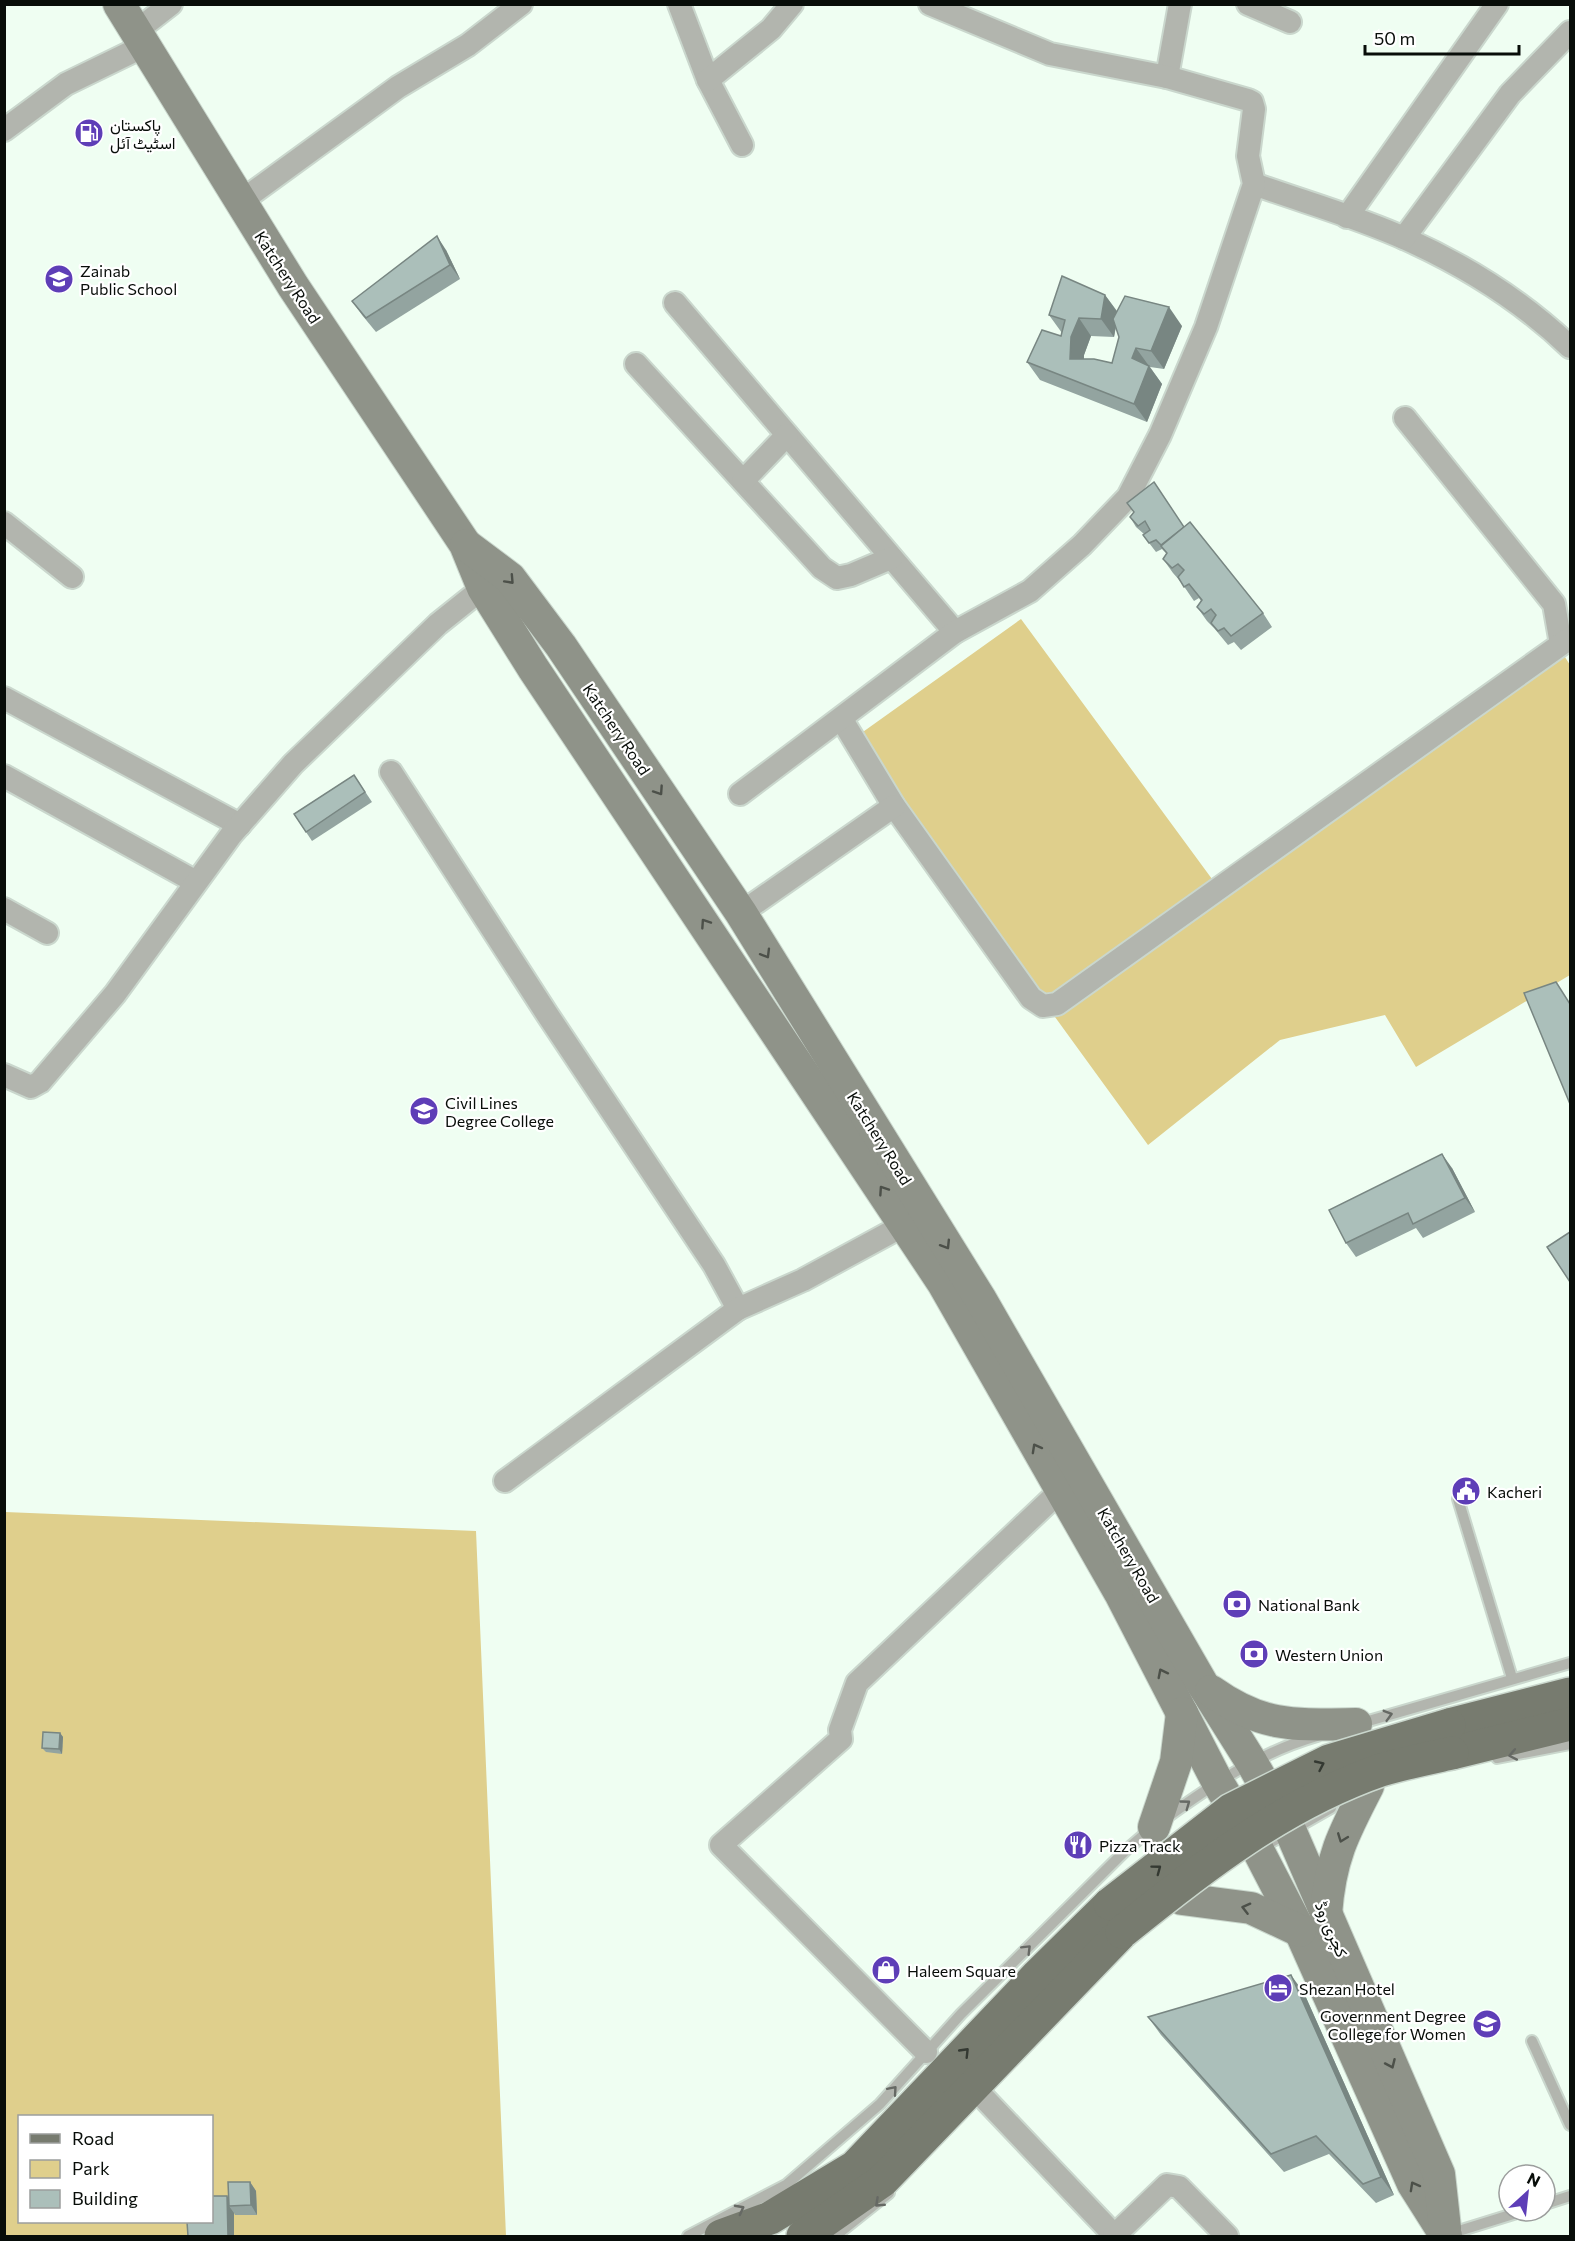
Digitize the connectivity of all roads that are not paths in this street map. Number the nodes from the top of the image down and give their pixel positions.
1 (119, 4) edge
2 (171, 4) edge
3 (520, 4) edge
4 (678, 4) edge
5 (792, 4) edge
6 (930, 4) edge
7 (1180, 4) edge
8 (1248, 4) edge
9 (1497, 4) edge
10 (1290, 22) dead end
11 (1570, 32) edge
12 (139, 39) junction
13 (1167, 77) junction
14 (708, 80) junction
15 (4, 130) edge
16 (742, 145) dead end
17 (1254, 184) junction
18 (240, 202) junction
19 (1347, 218) junction
20 (1404, 238) junction
21 (675, 303) dead end
22 (1570, 346) edge
23 (636, 364) dead end
24 (1405, 418) dead end
25 (787, 435) junction
26 (743, 481) junction
27 (4, 523) edge
28 (465, 544) junction
29 (891, 558) junction
30 (72, 577) dead end
31 (483, 588) junction
32 (955, 632) junction
33 (1566, 641) edge
34 (561, 646) junction
35 (533, 668) junction
36 (4, 698) edge
37 (842, 720) junction
38 (391, 772) dead end
39 (4, 776) edge
40 (740, 794) dead end
41 (894, 806) junction
42 (240, 825) junction
43 (690, 836) junction
44 (660, 856) junction
45 (196, 882) junction
46 (4, 909) edge
47 (741, 913) junction
48 (47, 933) dead end
49 (787, 1018) junction
50 (4, 1075) edge
51 (916, 1219) junction
52 (971, 1307) junction
53 (738, 1309) junction
54 (505, 1480) dead end
55 (1060, 1491) junction
56 (1458, 1499) dead end
57 (1570, 1663) edge
58 (1512, 1678) junction
59 (1203, 1685) junction
60 (1570, 1694) edge
61 (1182, 1713) junction
62 (1356, 1724) junction
63 (1570, 1724) edge
64 (1570, 1743) edge
65 (1485, 1761) dead end
66 (1252, 1763) junction
67 (1217, 1781) junction
68 (1358, 1792) joint
69 (1154, 1827) junction
70 (1291, 1832) junction
71 (1253, 1853) junction
72 (1192, 1893) joint
73 (1126, 1921) junction
74 (1313, 1924) junction
75 (1532, 2041) dead end
76 (926, 2052) junction
77 (983, 2097) dead end
78 (1570, 2126) edge
79 (901, 2181) dead end
80 (1497, 2219) edge
81 (688, 2236) edge
82 (721, 2236) edge
83 (803, 2236) edge
84 (836, 2236) edge
85 (1114, 2236) edge
86 (1227, 2236) edge
87 (1446, 2236) edge

1 - 12 main road, Katchery Road
2 - 12 street
3 - 18 street
4 - 14 street
5 - 14 street
6 - 13 street
7 - 13 street
8 - 10 street
9 - 19 street
11 - 20 street
12 - 15 street
12 - 18 main road, Katchery Road
13 - 17 street
14 - 16 street
17 - 19 street
17 - 32 street
18 - 28 main road, Katchery Road
19 - 20 street
20 - 22 street
21 - 25 street
23 - 26 street
24 - 33 street
25 - 26 street
25 - 29 street
26 - 29 street
27 - 30 street
28 - 31 main road, Katchery Road
28 -> 34 main road, Katchery Road
29 - 32 street
31 - 35 main road, Katchery Road
31 - 42 street
32 - 37 street
33 - 41 street
34 - 35 main road
34 -> 43 main road, Katchery Road
35 - 44 main road, Katchery Road
36 - 42 street
37 - 40 street
37 - 41 street
38 - 53 street
39 - 45 street
41 - 47 street
42 - 45 street
43 - 44 main road
43 - 47 main road, Katchery Road
49 -> 44 main road, Katchery Road
45 - 50 street
46 - 48 street
47 -> 49 main road, Katchery Road
49 - 51 main road, Katchery Road
51 - 52 main road, Katchery Road
51 - 53 street
55 -> 52 main road, Katchery Road
52 - 59 main road, Katchery Road
53 - 54 street
61 -> 55 main road, Katchery Road
55 - 76 street
56 - 58 lane
57 - 58 lane
62 -> 58 lane
59 - 62 main road
59 - 66 main road, Katchery Road
73 -> 60 main road, bridge
61 - 67 main road, Katchery Road
61 - 69 main road
62 - 66 lane
63 - 73 main road, bridge
64 -> 65 lane
66 - 67 lane
66 - 70 main road, کچری روڈ
69 -> 67 lane
67 - 71 main road, کچری روڈ
68 - 70 lane
68 -> 74 main road
76 -> 69 lane
70 - 71 lane
70 - 74 main road, کچری روڈ
71 - 74 main road, کچری روڈ
72 - 73 lane
74 -> 72 main road
82 -> 73 main road
73 - 83 main road
74 - 87 main road, کچری روڈ
75 - 78 lane
81 -> 76 lane
77 - 85 street
79 -> 84 lane
80 - 87 lane
85 - 86 street

